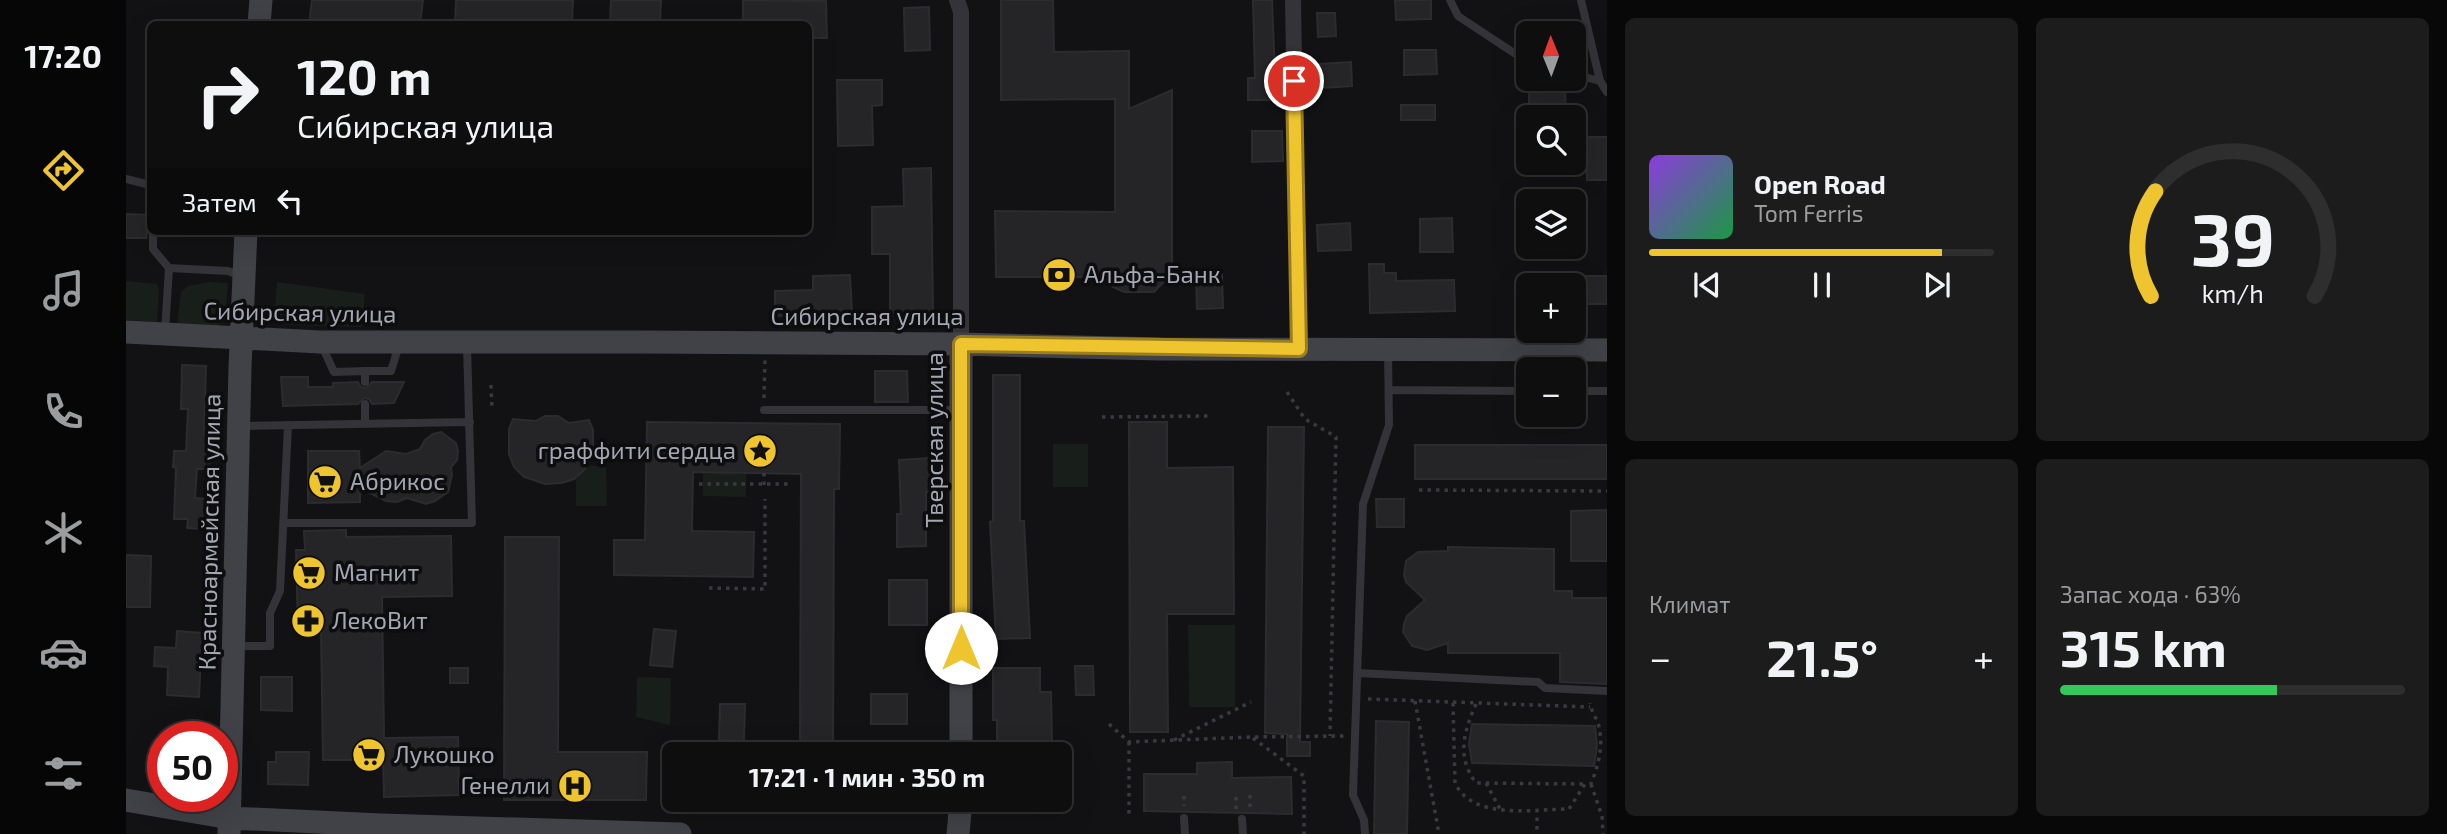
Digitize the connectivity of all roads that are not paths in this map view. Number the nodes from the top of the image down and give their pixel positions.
1 (261, 0) edge
2 (957, 0) edge
3 (1293, 0) edge
4 (1450, 0) edge
5 (1581, 0) edge
6 (259, 21) edge
7 (1516, 54) edge
8 (1586, 77) edge
9 (1600, 81) junction
10 (1607, 92) edge
11 (126, 178) edge
12 (147, 184) edge
13 (153, 235) edge
14 (246, 235) edge
15 (169, 268) junction
16 (243, 277) junction
17 (126, 332) edge
18 (164, 335) junction
19 (241, 340) junction
20 (320, 342) junction
21 (399, 342) junction
22 (467, 342) junction
23 (961, 344) junction
24 (1299, 349) junction
25 (1387, 349) junction
26 (1607, 350) edge
27 (365, 372) junction
28 (365, 382) dead end
29 (1389, 390) junction
30 (1516, 391) edge
31 (1586, 391) edge
32 (1607, 391) edge
33 (365, 404) dead end
34 (764, 410) road end
35 (961, 410) junction
36 (470, 422) junction
37 (365, 423) junction
38 (288, 425) junction
39 (239, 426) junction
40 (284, 523) junction
41 (234, 646) junction
42 (1357, 673) junction
43 (1607, 691) edge
44 (961, 742) edge
45 (126, 800) edge
46 (960, 812) edge
47 (1184, 818) dead end
48 (1246, 819) road end
49 (230, 826) edge
50 (680, 834) edge
51 (958, 834) edge
52 (1185, 834) edge
53 (1243, 834) edge
54 (1365, 834) edge

1 - 6 main road
2 - 23 street, Тверская улица
3 - 24 street
4 - 7 lane
5 - 9 lane
8 - 9 lane
9 - 10 lane
11 - 12 lane
13 - 15 lane
14 - 16 main road, Красноармейская улица
15 - 16 lane
15 - 18 lane
16 - 19 main road, Красноармейская улица
17 - 18 main road, Сибирская улица
18 - 19 main road, Сибирская улица
19 - 20 main road, Сибирская улица
19 - 39 main road, Красноармейская улица
20 - 21 main road, Сибирская улица
20 - 27 lane
21 - 22 main road, Сибирская улица
21 - 27 lane
22 - 23 main road, Сибирская улица
22 - 36 lane
23 - 24 main road, Сибирская улица
23 - 35 main road, Тверская улица
24 - 25 main road, Сибирская улица
25 - 26 main road, Сибирская улица
25 - 29 lane
27 - 28 lane
29 - 30 lane
29 - 42 lane
31 - 32 lane
33 - 37 lane
34 - 35 lane
35 - 44 main road, Тверская улица
36 - 37 lane
36 - 40 lane
37 - 38 lane
38 - 39 lane
38 - 40 lane
39 - 41 main road, Красноармейская улица
40 - 41 lane
41 - 49 main road, Красноармейская улица
42 - 43 lane
42 - 54 lane
45 - 49 main road
46 - 51 main road
47 - 52 lane
48 - 53 lane
49 - 50 main road

